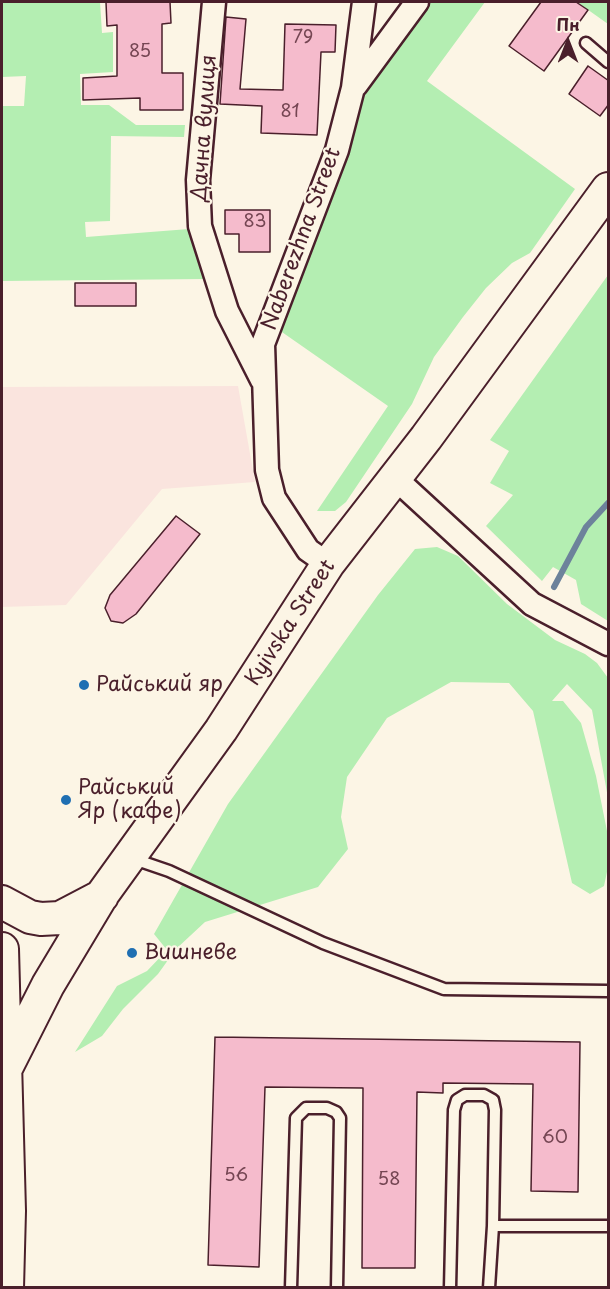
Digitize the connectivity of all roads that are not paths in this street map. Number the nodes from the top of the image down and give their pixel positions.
1 (214, 2) edge
2 (364, 2) edge
3 (417, 2) edge
4 (585, 43) dead end
5 (609, 62) edge
6 (353, 88) junction
7 (609, 189) edge
8 (266, 386) junction
9 (396, 479) junction
10 (328, 564) junction
11 (609, 644) edge
12 (130, 858) junction
13 (102, 896) junction
14 (2, 902) edge
15 (2, 949) edge
16 (609, 991) edge
17 (3, 1074) edge
18 (493, 1226) junction
19 (609, 1226) edge
20 (5, 1270) edge
21 (291, 1287) edge
22 (338, 1287) edge
23 (450, 1287) edge
24 (489, 1287) edge

1 - 8 street, Дачна вулиця
2 - 6 street, Naberezhna Street
3 - 6 street
4 - 5 lane
6 - 8 street, Naberezhna Street
7 - 9 main road, Kyivska Street
8 - 10 street, Naberezhna Street
9 - 10 main road, Kyivska Street
9 - 11 street
10 - 12 main road, Kyivska Street
12 - 13 main road, Kyivska Street
12 - 16 lane
13 - 14 main road
13 - 17 main road, Kyivska Street
15 - 17 main road
17 - 20 main road
18 - 19 lane
18 - 23 lane
18 - 24 lane
21 - 22 lane

